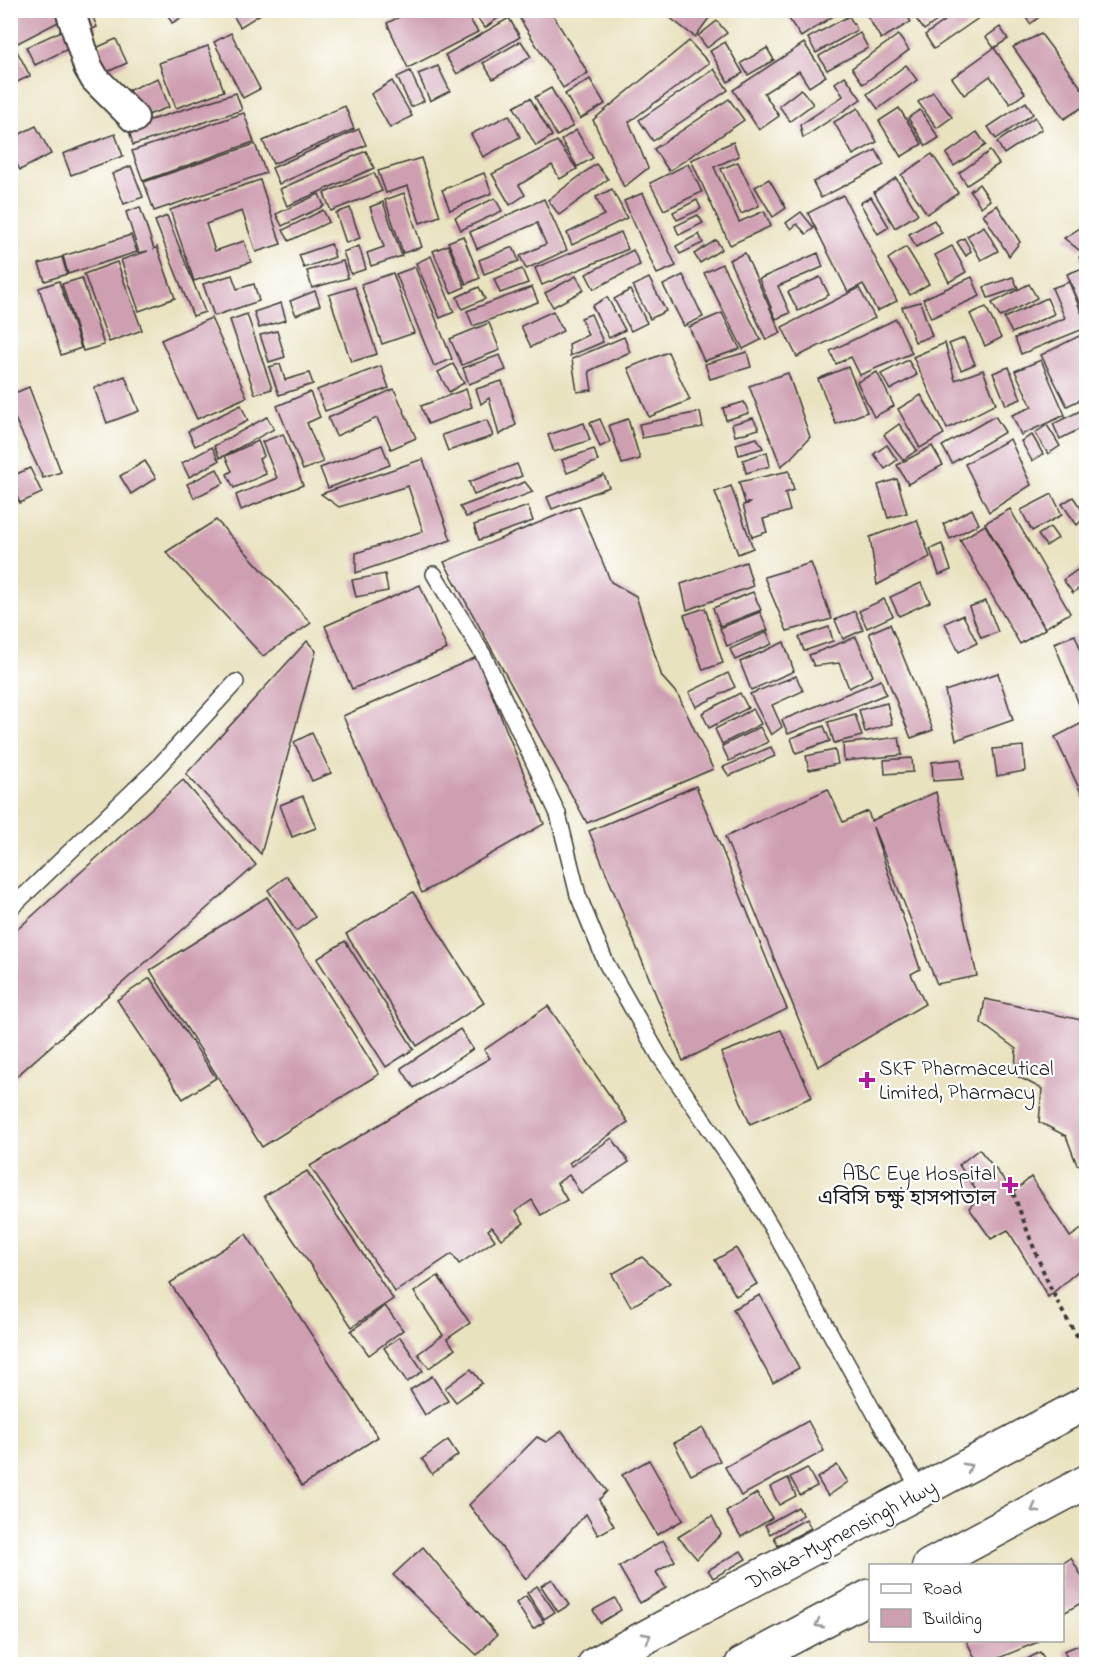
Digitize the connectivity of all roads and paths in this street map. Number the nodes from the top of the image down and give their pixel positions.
1 (70, 10) edge
2 (134, 118) dead end
3 (434, 574) dead end
4 (236, 682) dead end
5 (10, 909) edge
6 (1010, 1185) dead end
7 (1086, 1348) edge
8 (1086, 1403) edge
9 (1086, 1482) edge
10 (921, 1491) junction
11 (933, 1564) edge
12 (869, 1597) edge
13 (596, 1665) edge
14 (742, 1665) edge

1 - 2 street
3 - 10 lane
4 - 5 lane
6 - 7 path
10 -> 8 highway, Dhaka-Mymensingh Hwy
9 -> 11 highway
13 -> 10 highway, Dhaka-Mymensingh Hwy
12 -> 14 highway

